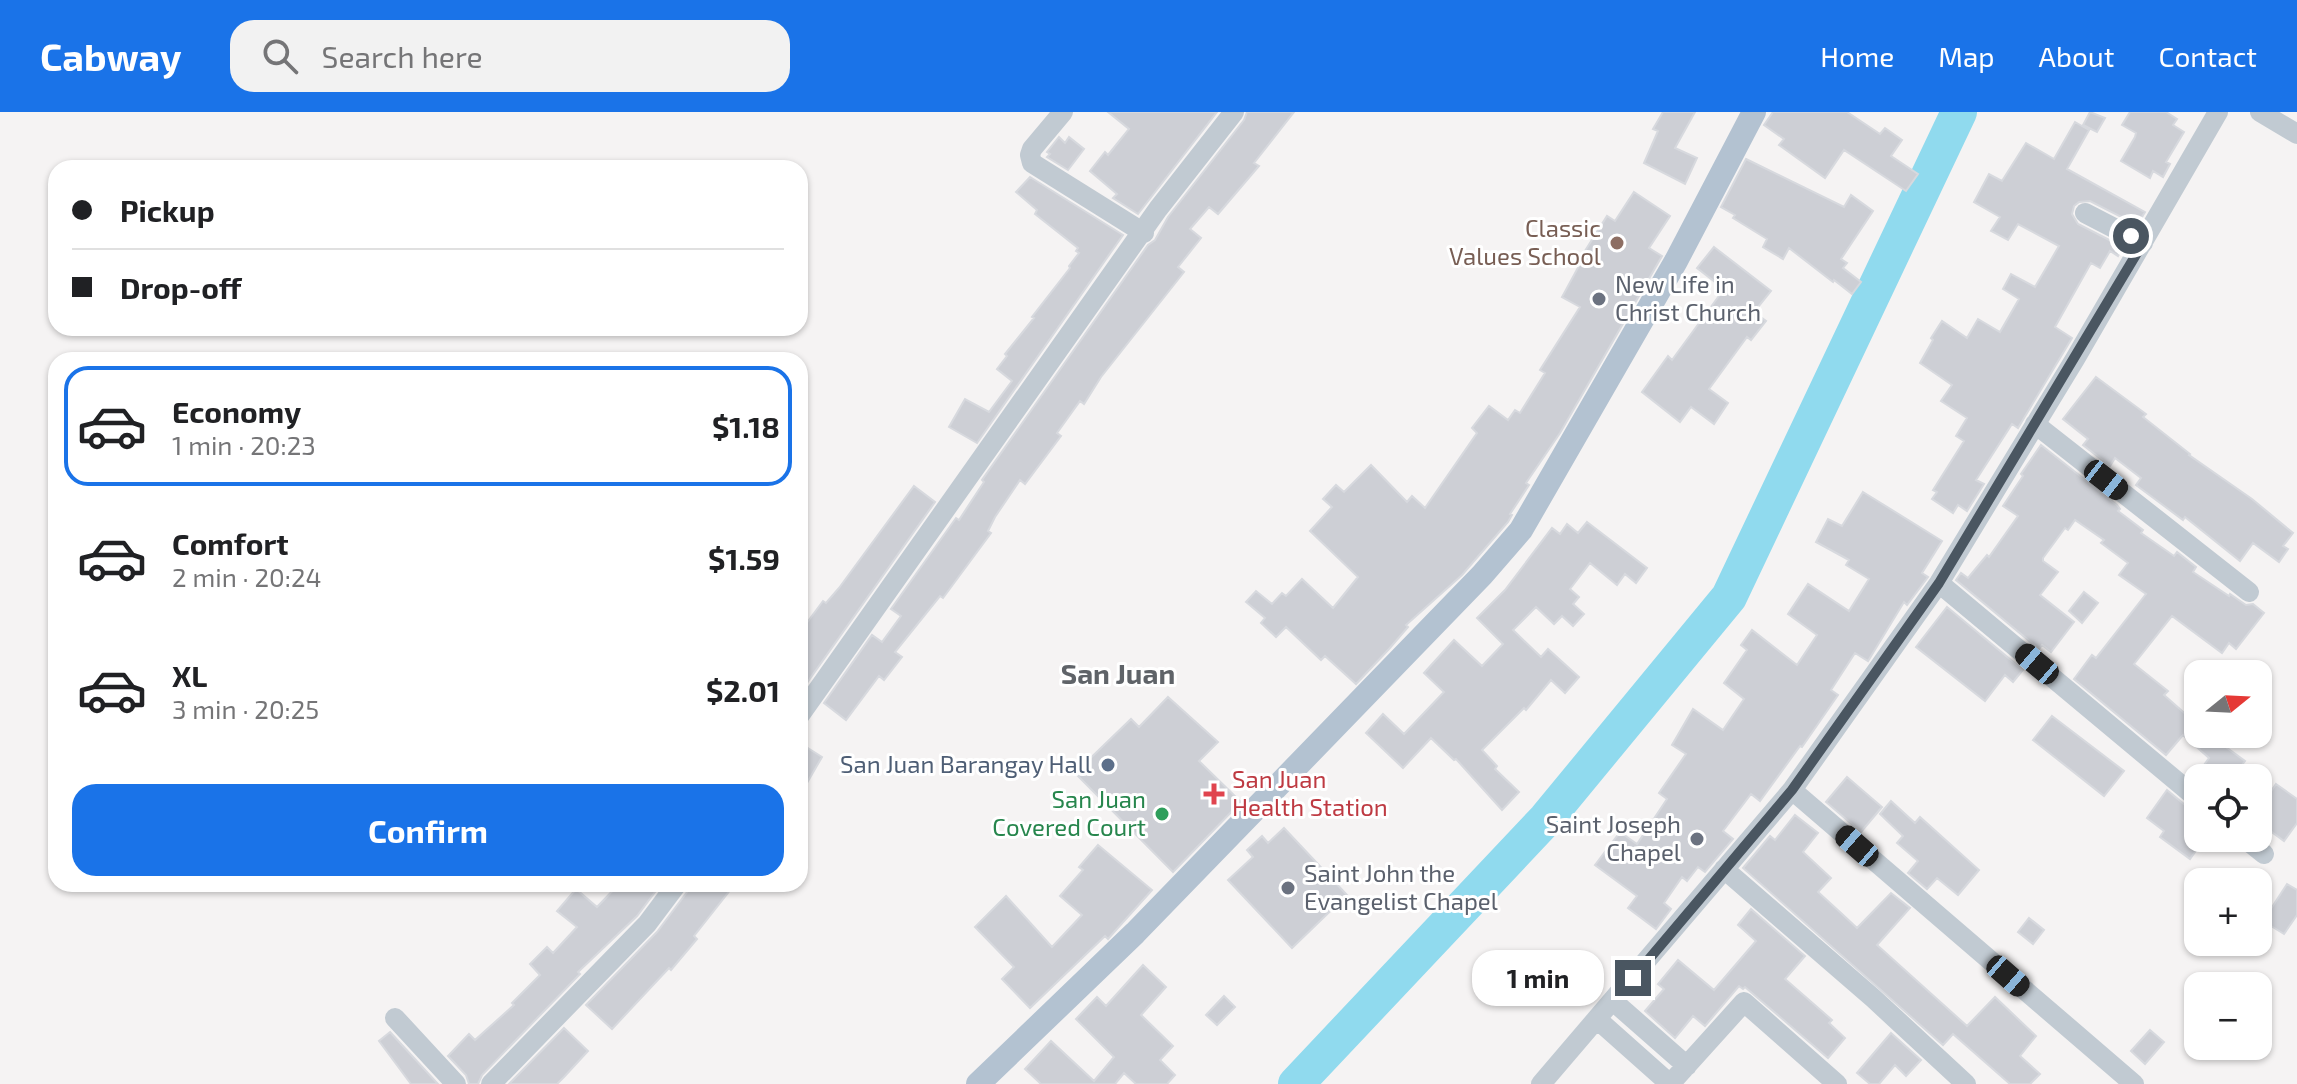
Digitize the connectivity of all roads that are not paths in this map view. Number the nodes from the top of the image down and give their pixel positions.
1 (1063, 112) edge
2 (1234, 112) edge
3 (1754, 112) edge
4 (2218, 112) edge
5 (2260, 112) edge
6 (2297, 134) edge
7 (2085, 213) dead end
8 (1144, 233) junction
9 (2143, 243) junction
10 (2035, 424) junction
11 (1939, 583) junction
12 (2249, 592) dead end
13 (808, 704) edge
14 (2184, 787) edge
15 (1792, 790) junction
16 (2262, 852) edge
17 (2264, 854) dead end
18 (1724, 869) junction
19 (671, 892) edge
20 (1613, 1001) junction
21 (395, 1018) dead end
22 (1598, 1020) junction
23 (1682, 1077) edge
24 (456, 1084) edge
25 (491, 1084) edge
26 (978, 1084) edge
27 (1541, 1084) edge
28 (1837, 1084) edge
29 (1966, 1084) edge
30 (2134, 1084) edge

1 - 8 street
2 - 8 street
3 - 26 main road
4 - 9 street
5 - 6 street
7 - 9 street
8 - 13 street
9 - 10 street
10 - 11 street
10 - 12 street
11 - 14 street
11 - 15 street
15 - 18 street
15 - 30 street
16 - 17 street
18 - 20 street
18 - 29 street
19 - 25 street
20 - 22 street
20 - 23 street
21 - 24 street
22 - 23 street
22 - 27 street
23 - 28 street

